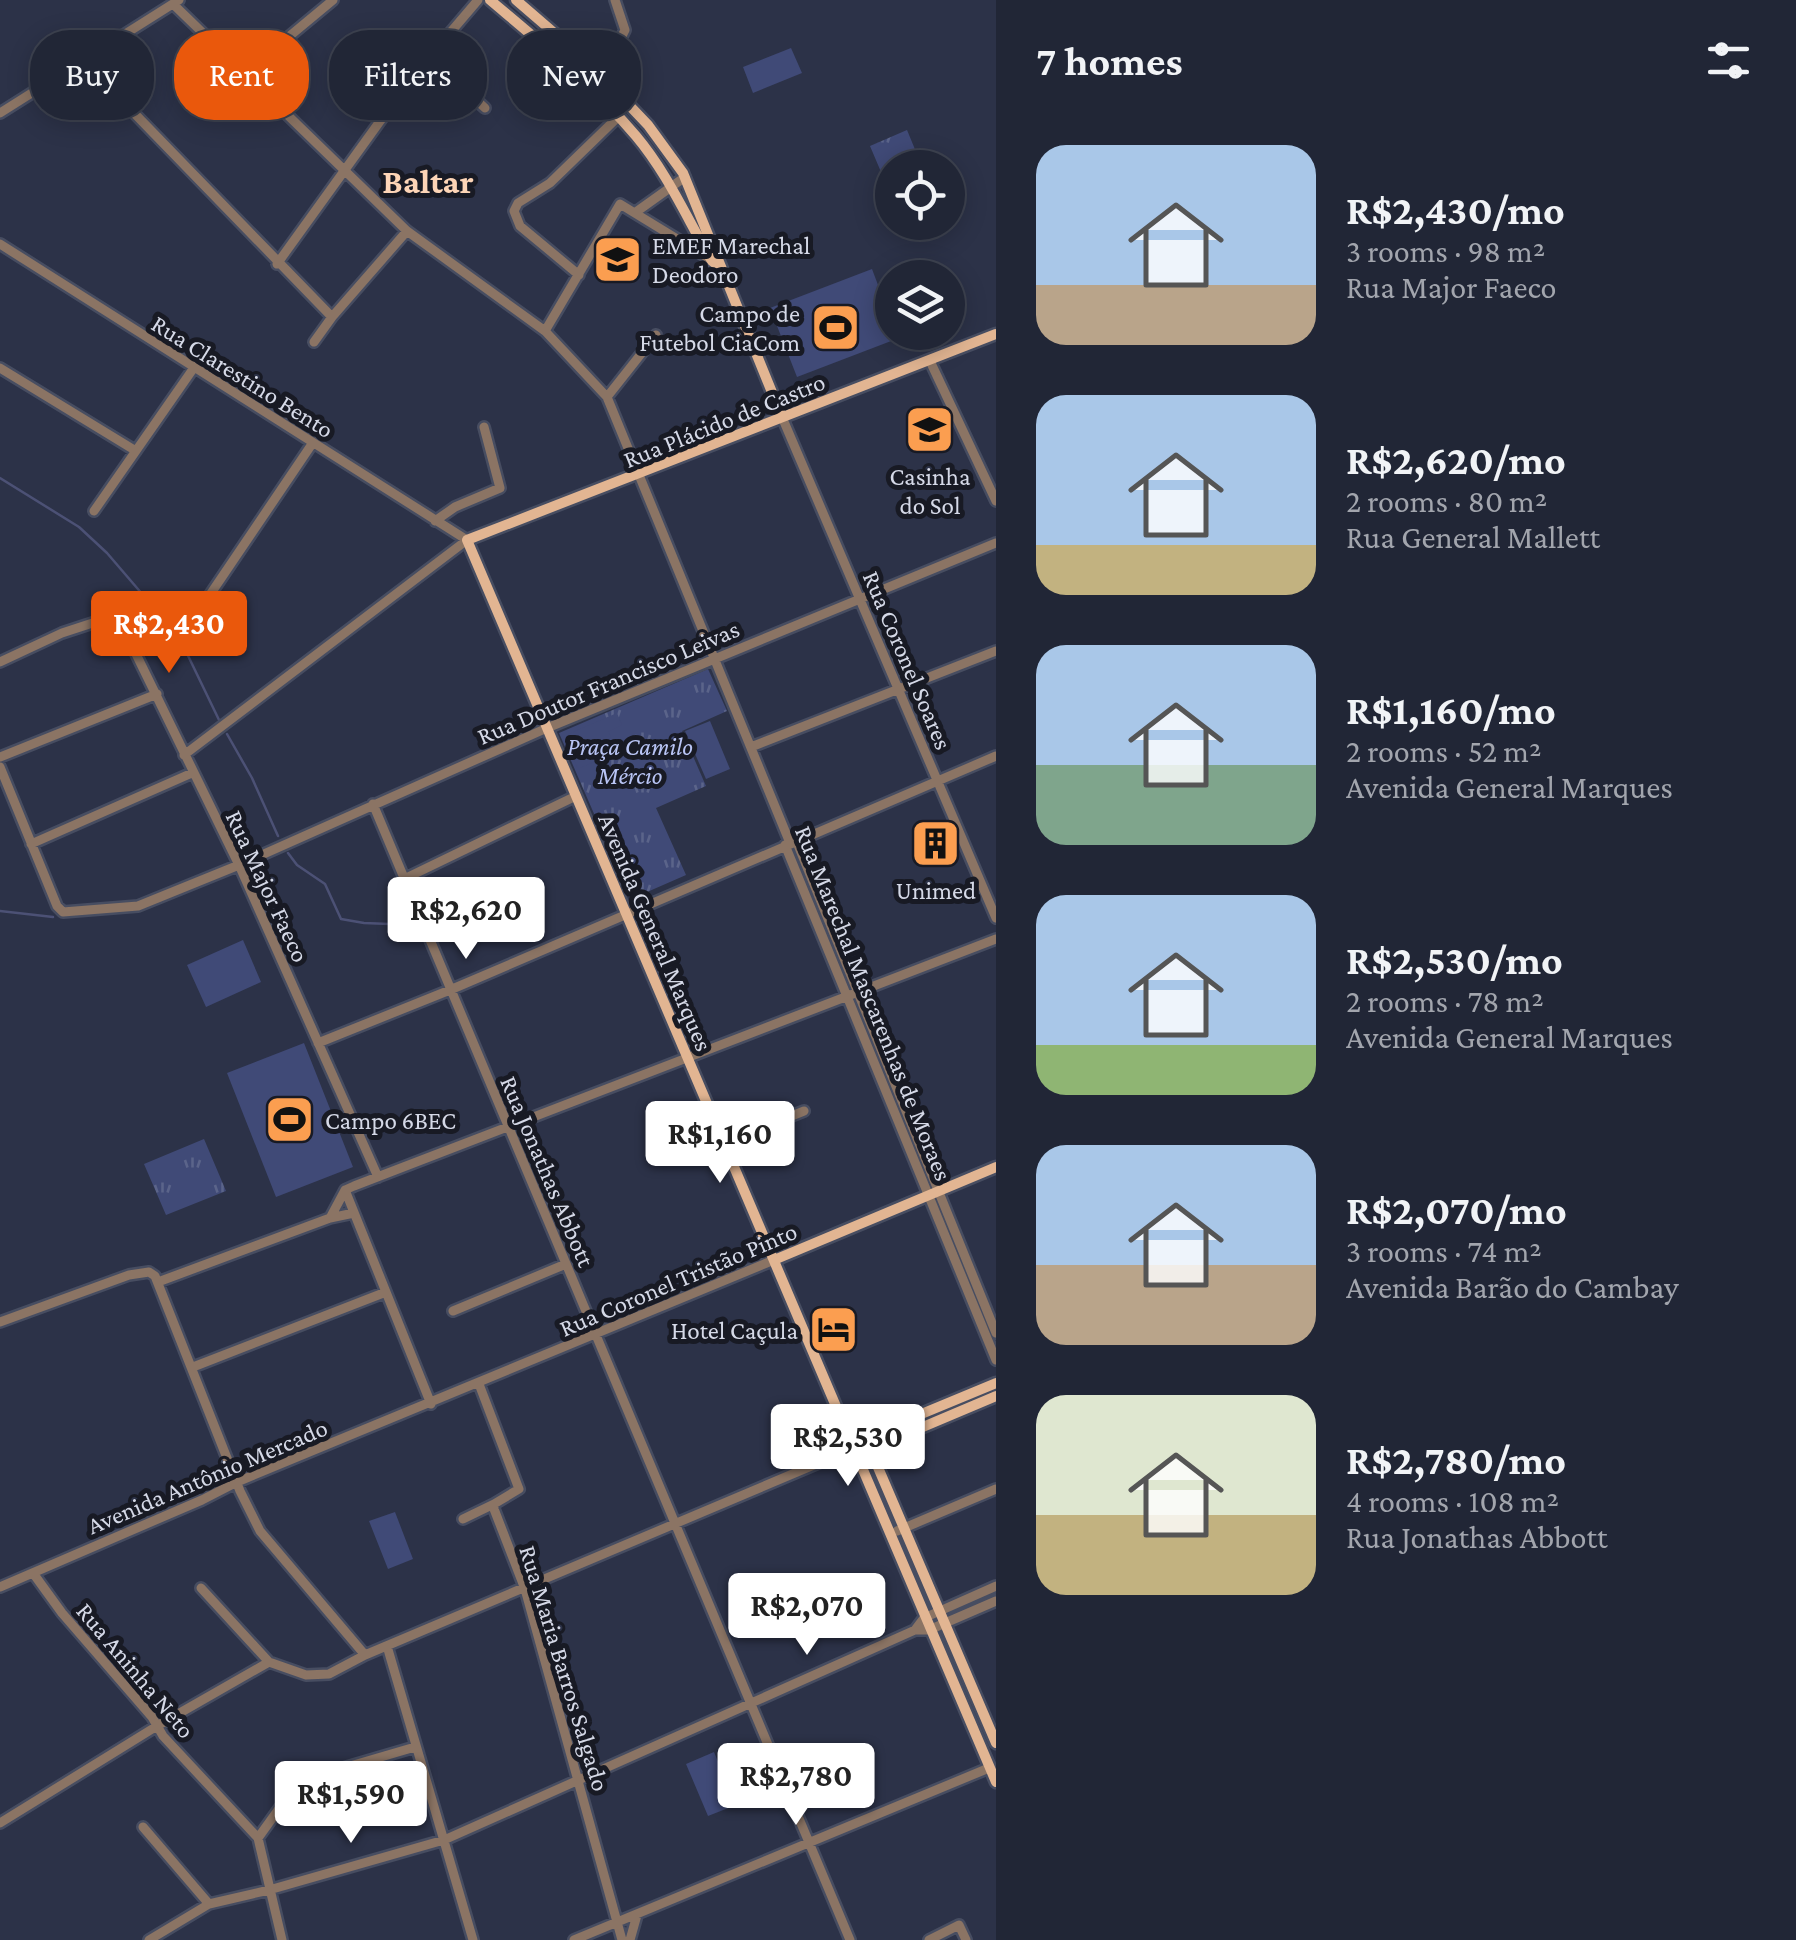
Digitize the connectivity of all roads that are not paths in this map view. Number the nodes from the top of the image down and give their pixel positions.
1 (334, 0) edge
2 (478, 0) edge
3 (490, 0) edge
4 (516, 0) edge
5 (615, 0) edge
6 (176, 2) edge
7 (131, 30) edge
8 (202, 30) edge
9 (298, 30) edge
10 (453, 30) edge
11 (525, 30) edge
12 (550, 30) edge
13 (624, 30) edge
14 (30, 93) edge
15 (0, 112) edge
16 (641, 118) edge
17 (141, 120) edge
18 (293, 120) edge
19 (383, 120) edge
20 (615, 120) edge
21 (620, 120) edge
22 (346, 170) junction
23 (684, 177) junction
24 (671, 185) junction
25 (636, 212) junction
26 (407, 231) junction
27 (4, 246) edge
28 (0, 259) edge
29 (717, 262) junction
30 (277, 264) junction
31 (578, 274) junction
32 (332, 317) junction
33 (546, 331) junction
34 (996, 334) edge
35 (656, 335) dead end
36 (314, 342) dead end
37 (930, 361) junction
38 (0, 368) edge
39 (193, 369) junction
40 (607, 398) junction
41 (782, 418) junction
42 (484, 427) dead end
43 (312, 444) junction
44 (136, 451) junction
45 (638, 476) junction
46 (996, 500) edge
47 (94, 511) dead end
48 (435, 521) junction
49 (466, 540) junction
50 (996, 543) edge
51 (860, 599) junction
52 (201, 608) dead end
53 (996, 652) edge
54 (715, 660) junction
55 (0, 662) edge
56 (899, 689) junction
57 (157, 694) junction
58 (548, 728) junction
59 (751, 747) junction
60 (184, 755) junction
61 (996, 756) edge
62 (0, 758) edge
63 (0, 767) edge
64 (192, 773) junction
65 (938, 780) junction
66 (576, 796) junction
67 (373, 804) junction
68 (791, 842) junction
69 (31, 844) junction
70 (238, 865) junction
71 (404, 878) junction
72 (626, 914) junction
73 (996, 918) edge
74 (996, 939) edge
75 (450, 990) junction
76 (853, 994) junction
77 (318, 1043) junction
78 (687, 1057) junction
79 (804, 1111) dead end
80 (508, 1126) junction
81 (724, 1142) junction
82 (996, 1166) edge
83 (378, 1177) junction
84 (345, 1190) junction
85 (934, 1193) junction
86 (354, 1213) junction
87 (330, 1218) junction
88 (774, 1260) junction
89 (566, 1264) junction
90 (158, 1282) junction
91 (386, 1292) junction
92 (452, 1311) dead end
93 (0, 1322) edge
94 (996, 1333) edge
95 (596, 1335) junction
96 (996, 1360) edge
97 (193, 1366) junction
98 (996, 1383) edge
99 (479, 1384) junction
100 (996, 1396) edge
101 (431, 1404) junction
102 (865, 1437) junction
103 (851, 1444) junction
104 (871, 1450) junction
105 (842, 1453) junction
106 (856, 1456) junction
107 (237, 1482) junction
108 (996, 1489) edge
109 (494, 1504) junction
110 (464, 1519) dead end
111 (676, 1523) junction
112 (904, 1528) junction
113 (888, 1534) junction
114 (33, 1573) junction
115 (996, 1586) edge
116 (0, 1588) edge
117 (201, 1588) dead end
118 (525, 1589) junction
119 (996, 1601) edge
120 (939, 1610) junction
121 (924, 1618) junction
122 (945, 1623) junction
123 (915, 1630) junction
124 (929, 1630) junction
125 (386, 1646) junction
126 (366, 1655) junction
127 (268, 1662) junction
128 (974, 1690) junction
129 (958, 1697) junction
130 (752, 1704) junction
131 (157, 1726) junction
132 (996, 1743) edge
133 (415, 1747) junction
134 (994, 1766) edge
135 (577, 1781) junction
136 (996, 1782) edge
137 (1, 1821) edge
138 (143, 1827) dead end
139 (258, 1838) junction
140 (444, 1840) junction
141 (808, 1844) junction
142 (269, 1890) junction
143 (209, 1904) junction
144 (637, 1915) junction
145 (619, 1923) junction
146 (150, 1940) edge
147 (282, 1940) edge
148 (472, 1940) edge
149 (574, 1940) edge
150 (622, 1940) edge
151 (630, 1940) edge
152 (850, 1940) edge
153 (928, 1940) edge
154 (966, 1940) edge

1 - 9 street
2 - 10 street
3 - 11 main road
4 - 12 main road
5 - 13 street
6 - 7 street
6 - 8 street
14 - 15 street
16 - 23 main road
17 - 30 street
18 - 22 street
19 - 22 street
20 - 31 street
21 - 24 main road
22 - 26 street
22 - 30 street
23 - 24 street
23 - 29 main road
24 - 25 street
24 - 29 main road
25 - 29 street
25 - 31 street
26 - 32 street
26 - 33 street
27 - 28 street
27 - 39 street, Rua Clarestino Bento
29 - 41 main road
30 - 32 street
31 - 33 street
32 - 36 street
33 - 40 street
34 - 37 main road, Rua Plácido de Castro
35 - 40 street
37 - 41 main road, Rua Plácido de Castro
37 - 46 street
38 - 44 street
39 - 43 street, Rua Clarestino Bento
39 - 44 street
40 - 45 street, Rua Marechal Mascarenhas de Moraes
41 - 45 main road, Rua Plácido de Castro
41 - 51 street, Rua Coronel Soares
42 - 48 street
43 - 48 street, Rua Clarestino Bento
43 - 52 street
44 - 47 street
45 - 49 main road, Rua Plácido de Castro
45 - 54 street, Rua Marechal Mascarenhas de Moraes
48 - 49 street, Rua Clarestino Bento
49 - 58 main road, Avenida General Marques
49 - 60 street
50 - 51 street, Rua Doutor Francisco Leivas
51 - 54 street, Rua Doutor Francisco Leivas
51 - 56 street, Rua Coronel Soares
53 - 56 street
54 - 58 street, Rua Doutor Francisco Leivas
54 - 59 street, Rua Marechal Mascarenhas de Moraes
55 - 57 street, Rua Major Faeco
56 - 59 street
56 - 65 street, Rua Coronel Soares
57 - 60 street, Rua Major Faeco
57 - 62 street
58 - 66 main road, Avenida General Marques
58 - 67 street, Rua Doutor Francisco Leivas
59 - 68 street, Rua Marechal Mascarenhas de Moraes
60 - 64 street, Rua Major Faeco
61 - 65 street
63 - 69 street
64 - 69 street
64 - 70 street, Rua Major Faeco
65 - 68 street
65 - 73 street, Rua Coronel Soares
66 - 71 street
66 - 72 main road, Avenida General Marques
67 - 70 street, Rua Doutor Francisco Leivas
67 - 71 street, Rua Jonathas Abbott
68 - 72 street
68 - 76 street, Rua Marechal Mascarenhas de Moraes
69 - 70 street, Rua Doutor Francisco Leivas
70 - 77 street, Rua Major Faeco
71 - 75 street, Rua Jonathas Abbott
72 - 75 street
72 - 78 main road, Avenida General Marques
74 - 76 street
75 - 77 street
75 - 80 street, Rua Jonathas Abbott
76 - 78 street
76 - 85 street, Rua Marechal Mascarenhas de Moraes
77 - 83 street, Rua Major Faeco
78 - 80 street
78 - 81 main road, Avenida General Marques
79 - 81 street
80 - 83 street
80 - 89 street, Rua Jonathas Abbott
81 - 88 main road, Avenida General Marques
82 - 85 main road, Rua Coronel Tristão Pinto
83 - 84 street
84 - 86 street
84 - 87 street
85 - 88 main road, Rua Coronel Tristão Pinto
85 - 94 street, Rua Marechal Mascarenhas de Moraes
85 - 96 street, Rua Marechal Mascarenhas de Moraes
86 - 87 street
86 - 91 street
87 - 90 street
88 - 95 street, Rua Coronel Tristão Pinto
88 - 103 main road, Avenida General Marques
89 - 92 street
89 - 95 street, Rua Jonathas Abbott
90 - 93 street
90 - 97 street
91 - 97 street
91 - 101 street
95 - 99 street, Rua Coronel Tristão Pinto
95 - 111 street, Rua Jonathas Abbott
97 - 107 street
98 - 102 main road
99 - 101 street, Rua Coronel Tristão Pinto
99 - 109 street
100 - 104 main road
101 - 107 street, Avenida Antônio Mercado
102 - 103 main road
102 - 104 main road
103 - 105 street
103 - 106 main road, Avenida General Marques
104 - 106 main road
104 - 112 main road
105 - 106 street
105 - 111 street
106 - 113 main road, Avenida General Marques
107 - 114 street, Avenida Antônio Mercado
107 - 126 street
108 - 112 street
109 - 110 street
109 - 118 street, Rua Maria Barros Salgado
111 - 118 street
111 - 130 street, Rua Jonathas Abbott
112 - 113 street
112 - 120 main road
113 - 121 main road, Avenida General Marques
114 - 116 street, Avenida Antônio Mercado
114 - 131 street, Rua Aninha Neto
115 - 120 street
117 - 127 street
118 - 125 street
118 - 135 street, Rua Maria Barros Salgado
119 - 122 street
120 - 121 street
120 - 122 main road
121 - 123 street
121 - 124 main road, Avenida General Marques
122 - 124 street
122 - 128 main road
123 - 124 street
123 - 130 street
124 - 129 main road, Avenida General Marques
125 - 126 street
125 - 133 street
126 - 127 street
127 - 131 street
128 - 129 main road
128 - 132 main road
129 - 134 main road, Avenida General Marques
130 - 135 street
130 - 141 street, Rua Jonathas Abbott
131 - 137 street
131 - 139 street, Rua Aninha Neto
133 - 139 street
133 - 140 street
134 - 136 main road, Avenida General Marques
134 - 141 street
135 - 140 street
135 - 145 street, Rua Maria Barros Salgado
138 - 143 street
139 - 142 street
140 - 142 street
140 - 148 street
141 - 144 street
141 - 152 street, Rua Jonathas Abbott
142 - 143 street
142 - 147 street
143 - 146 street
144 - 145 street
144 - 151 street
145 - 149 street
145 - 150 street, Rua Maria Barros Salgado
153 - 154 street

